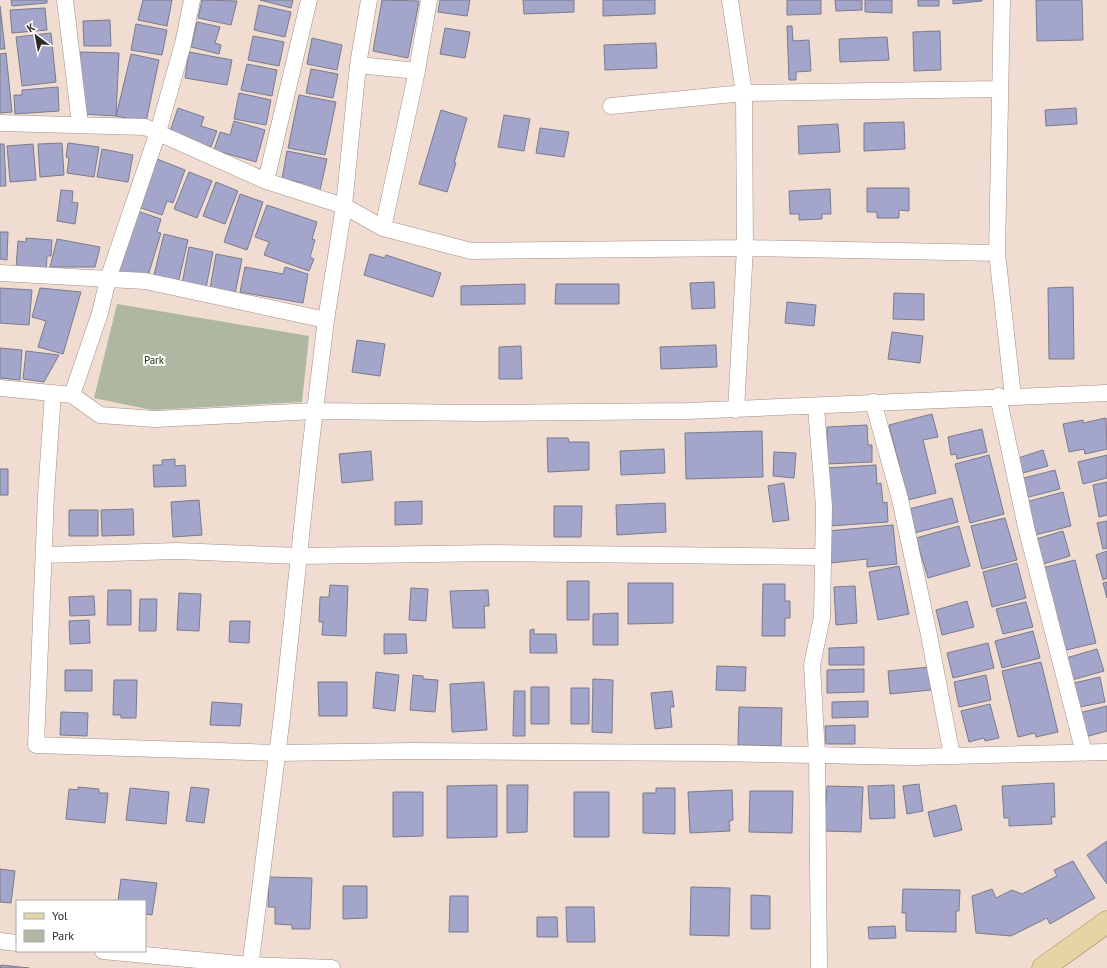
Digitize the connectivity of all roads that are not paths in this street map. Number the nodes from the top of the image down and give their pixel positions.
1 (65, 0) edge
2 (192, 0) edge
3 (309, 0) edge
4 (369, 0) edge
5 (429, 0) edge
6 (730, 0) edge
7 (1002, 0) edge
8 (358, 65) junction
9 (417, 71) junction
10 (999, 90) junction
11 (744, 93) junction
12 (610, 106) dead end
13 (0, 123) edge
14 (80, 124) junction
15 (158, 132) junction
16 (266, 181) junction
17 (344, 206) junction
18 (382, 228) junction
19 (745, 248) junction
20 (997, 253) junction
21 (0, 273) edge
22 (108, 280) junction
23 (326, 320) junction
24 (0, 388) edge
25 (53, 393) junction
26 (1107, 393) edge
27 (72, 395) junction
28 (1006, 396) junction
29 (873, 402) junction
30 (816, 407) junction
31 (736, 410) junction
32 (316, 411) junction
33 (44, 555) junction
34 (299, 556) junction
35 (823, 556) junction
36 (1107, 752) edge
37 (277, 753) junction
38 (1084, 753) junction
39 (817, 755) junction
40 (952, 756) junction
41 (1107, 922) edge
42 (0, 941) edge
43 (16, 943) edge
44 (113, 952) edge
45 (250, 966) edge
46 (332, 968) edge
47 (819, 968) edge
48 (1043, 968) edge

1 - 14 street
2 - 15 street
3 - 16 street
4 - 8 street
5 - 9 street
6 - 11 street
7 - 10 street
8 - 9 street
8 - 17 street
9 - 18 street
10 - 11 street
10 - 20 street
11 - 12 street
11 - 19 street
13 - 14 street
14 - 15 street
15 - 16 street
15 - 22 street
16 - 17 street
17 - 18 street
17 - 23 street
18 - 19 street
19 - 20 street
19 - 31 street
20 - 28 street
21 - 22 street
22 - 23 street
22 - 27 street
23 - 32 street
24 - 25 street
25 - 27 street
25 - 33 street
26 - 28 street
27 - 32 street
28 - 29 street
28 - 38 street
29 - 30 street
29 - 40 street
30 - 31 street
30 - 35 street
31 - 32 street
32 - 34 street
33 - 34 street
33 - 37 street
34 - 35 street
34 - 37 street
35 - 39 street
36 - 38 street
37 - 39 street
37 - 45 street
38 - 40 street
39 - 40 street
39 - 47 street
41 - 48 main road
42 - 43 street
44 - 45 street
45 - 46 street

